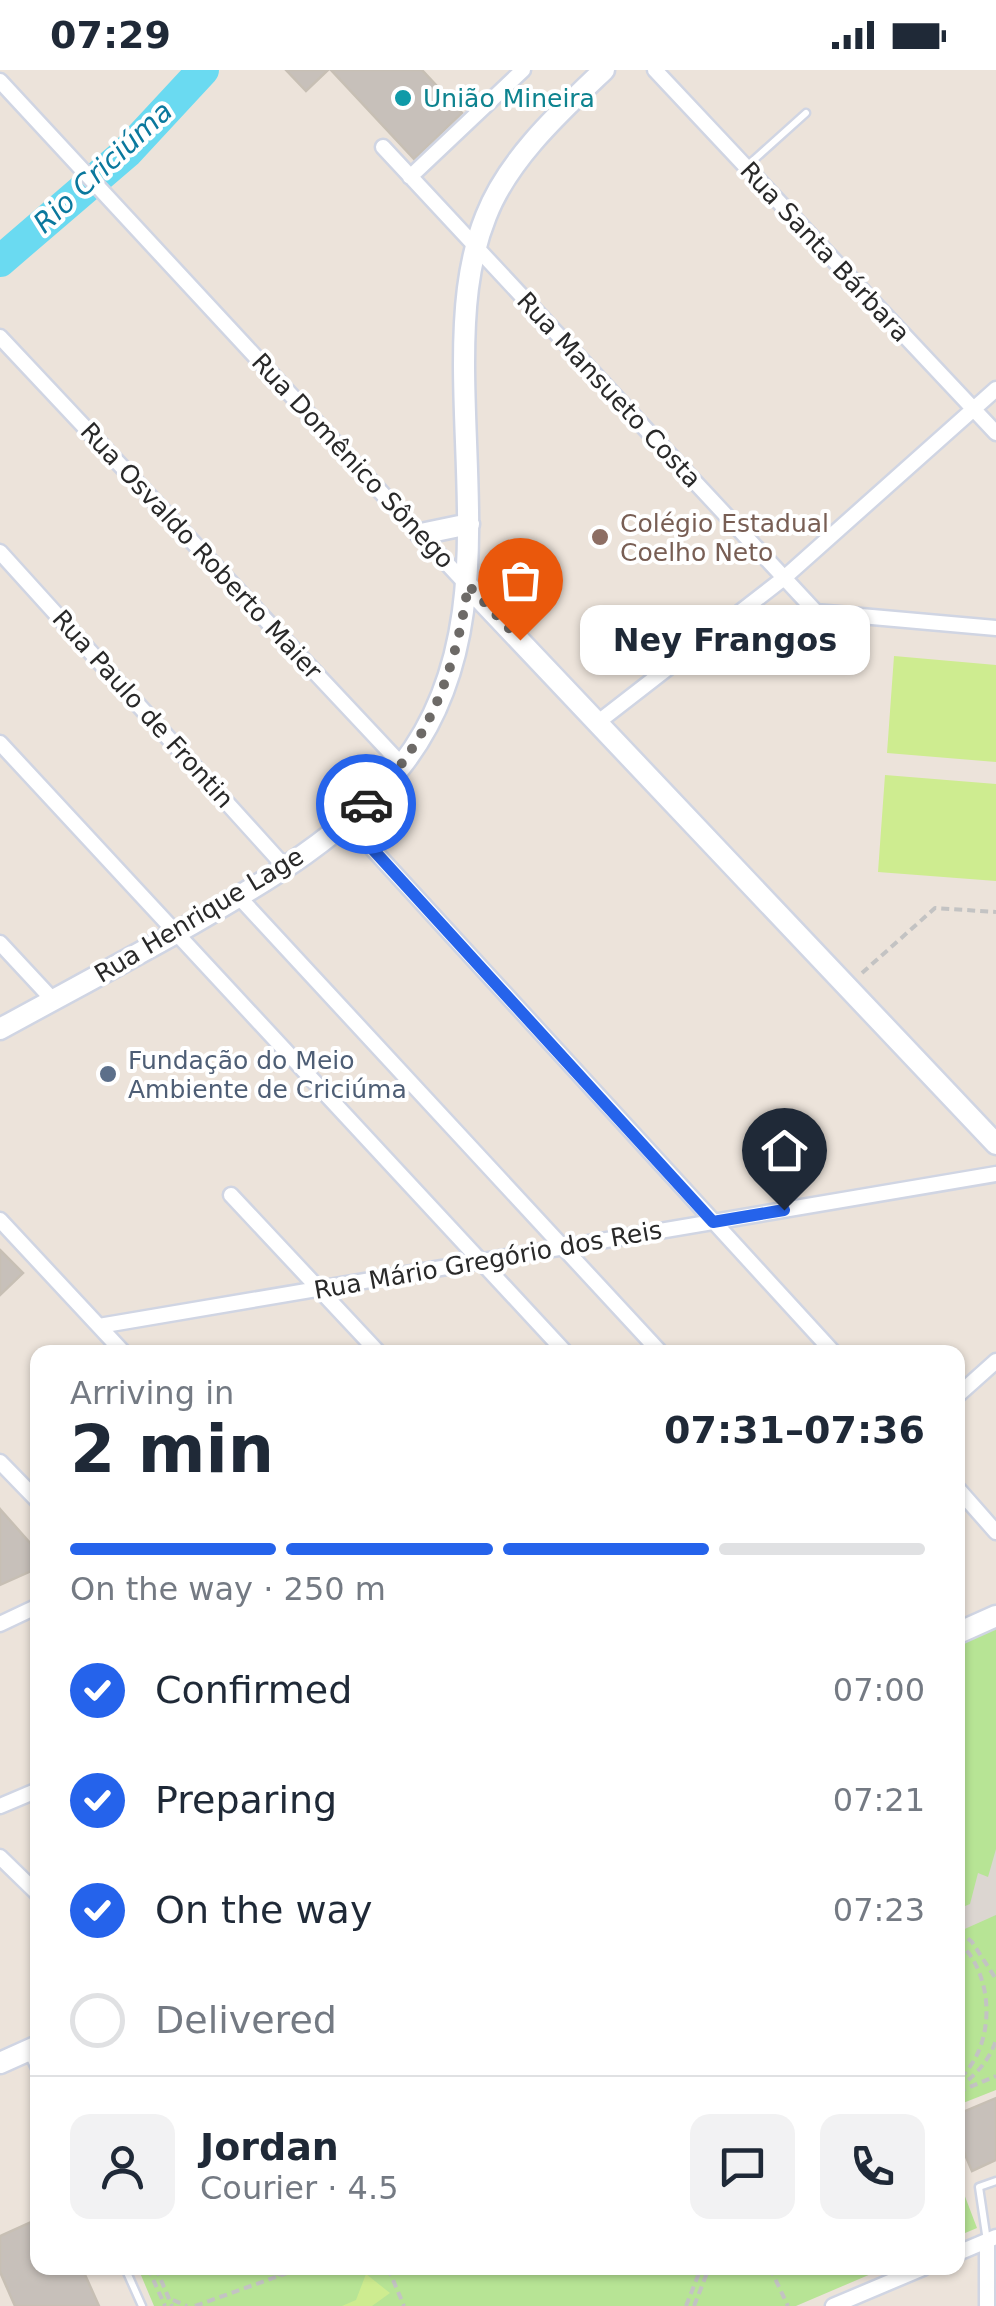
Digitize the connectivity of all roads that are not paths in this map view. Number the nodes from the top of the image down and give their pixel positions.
1 (523, 70) edge
2 (604, 70) edge
3 (655, 70) edge
4 (0, 81) edge
5 (806, 113) dead end
6 (383, 147) dead end
7 (746, 167) junction
8 (410, 177) junction
9 (475, 246) junction
10 (0, 337) edge
11 (996, 389) edge
12 (974, 409) junction
13 (996, 433) edge
14 (469, 524) junction
15 (421, 534) junction
16 (0, 552) edge
17 (784, 578) junction
18 (468, 585) junction
19 (996, 628) edge
20 (598, 723) junction
21 (0, 743) edge
22 (402, 766) junction
23 (347, 821) junction
24 (285, 867) junction
25 (239, 897) junction
26 (176, 932) junction
27 (0, 943) edge
28 (53, 1000) junction
29 (0, 1029) edge
30 (996, 1144) edge
31 (996, 1174) edge
32 (231, 1196) dead end
33 (0, 1220) edge
34 (713, 1222) junction
35 (564, 1248) junction
36 (480, 1260) junction
37 (318, 1289) junction
38 (99, 1326) junction
39 (117, 1345) edge
40 (371, 1345) edge
41 (559, 1345) edge
42 (654, 1345) edge
43 (826, 1345) edge
44 (996, 1361) edge
45 (965, 1389) edge
46 (0, 1462) edge
47 (30, 1493) edge
48 (965, 1498) edge
49 (996, 1532) edge
50 (30, 1610) edge
51 (996, 1616) edge
52 (0, 1624) edge
53 (965, 1630) edge
54 (30, 1793) edge
55 (0, 1806) edge
56 (0, 1857) edge
57 (30, 1886) edge
58 (30, 2049) edge
59 (0, 2062) edge
60 (996, 2180) edge
61 (992, 2239) edge
62 (965, 2250) edge
63 (127, 2275) edge
64 (907, 2275) edge
65 (990, 2301) edge
66 (142, 2306) edge
67 (832, 2306) edge

1 - 8 street
2 - 9 main road, Rua Henrique Lage
3 - 7 street, Rua Santa Bárbara
4 - 15 street, Rua Domênico Sônego
5 - 7 lane
6 - 8 street, Rua Mansueto Costa
7 - 12 street, Rua Santa Bárbara
8 - 9 street, Rua Mansueto Costa
9 - 14 main road, Rua Henrique Lage
9 - 17 street, Rua Mansueto Costa
10 - 22 street, Rua Osvaldo Roberto Maier
11 - 12 street
12 - 13 street, Rua Santa Bárbara
12 - 17 street
14 - 15 main road
14 - 18 main road, Rua Henrique Lage
15 - 18 street, Rua Domênico Sônego
16 - 24 street, Rua Paulo de Frontin
17 - 19 street, Rua Mansueto Costa
17 - 20 street
18 - 20 main road, Rua Domênico Sônego
18 - 22 main road, Rua Henrique Lage
20 - 30 main road, Rua Domênico Sônego
21 - 26 street
22 - 23 main road, Rua Henrique Lage
23 - 24 main road, Rua Henrique Lage
23 - 34 street
24 - 25 main road, Rua Henrique Lage
25 - 26 main road, Rua Henrique Lage
25 - 35 street
26 - 28 main road, Rua Henrique Lage
26 - 36 street
27 - 28 street
28 - 29 main road, Rua Henrique Lage
31 - 34 street, Rua Mário Gregório dos Reis
32 - 37 street
33 - 38 street
34 - 35 street, Rua Mário Gregório dos Reis
34 - 43 street
35 - 36 street, Rua Mário Gregório dos Reis
35 - 42 street
36 - 37 street, Rua Mário Gregório dos Reis
36 - 41 street
37 - 38 street, Rua Mário Gregório dos Reis
37 - 40 street
38 - 39 street
44 - 45 street
46 - 47 street
48 - 49 street
50 - 52 street
51 - 53 main road
54 - 55 street
56 - 57 street
58 - 59 main road
60 - 61 lane
61 - 62 street
61 - 65 street
63 - 66 lane
64 - 67 street

